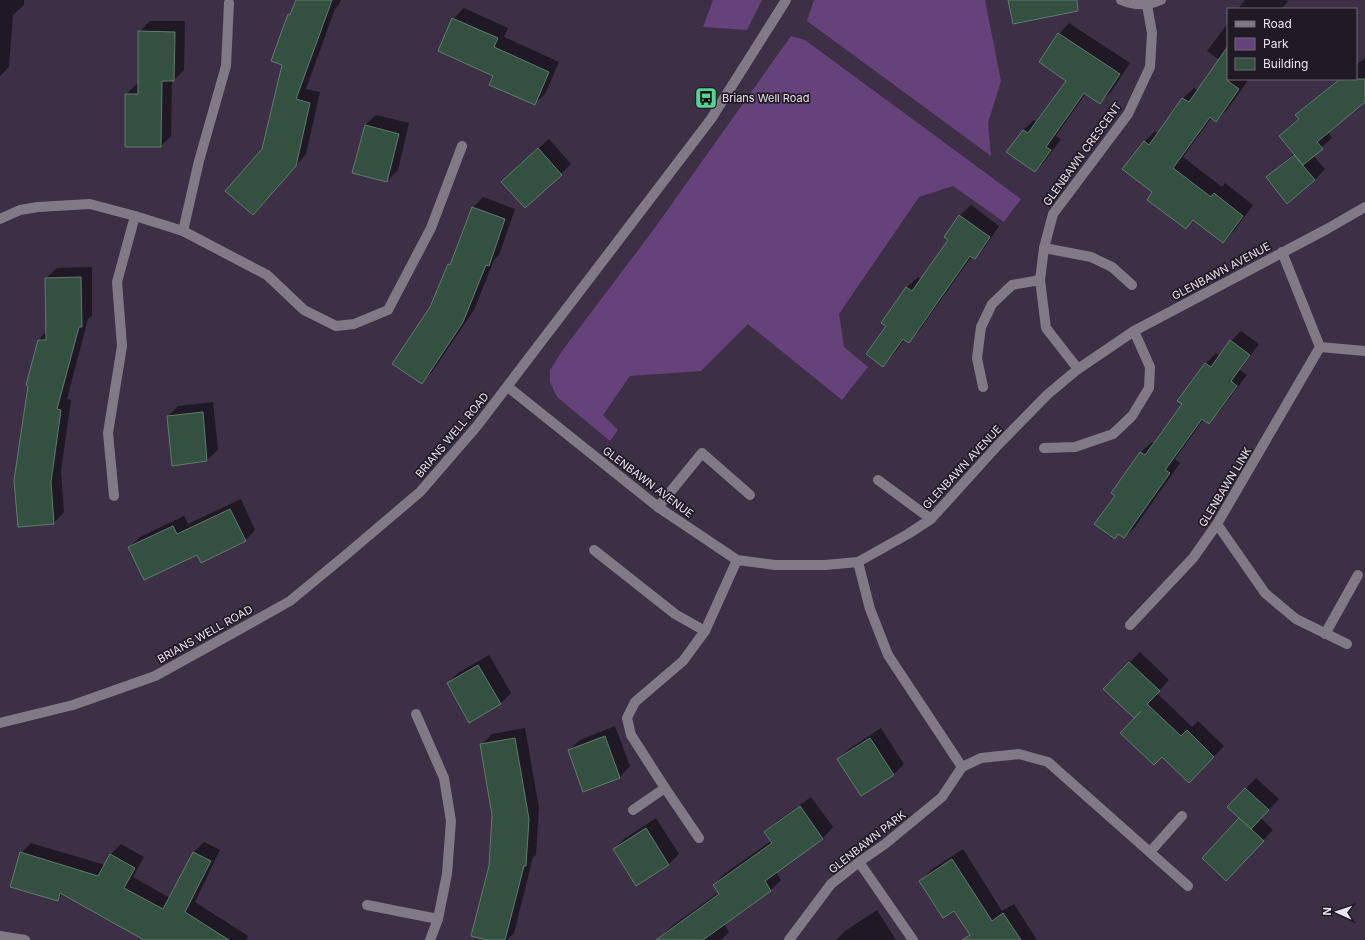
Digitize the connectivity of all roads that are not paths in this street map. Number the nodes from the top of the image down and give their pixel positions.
1 (786, 0) edge
2 (1121, 0) edge
3 (1161, 0) edge
4 (229, 3) dead end
5 (1147, 5) junction
6 (462, 146) dead end
7 (1365, 207) edge
8 (135, 216) junction
9 (0, 219) edge
10 (183, 231) junction
11 (1044, 248) junction
12 (1282, 252) junction
13 (1040, 280) junction
14 (1132, 285) dead end
15 (1134, 331) junction
16 (1320, 347) junction
17 (1365, 351) edge
18 (1078, 369) junction
19 (508, 387) junction
20 (983, 387) dead end
21 (1044, 448) dead end
22 (878, 480) dead end
23 (750, 495) dead end
24 (114, 496) dead end
25 (658, 507) junction
26 (931, 519) junction
27 (1217, 524) junction
28 (594, 550) dead end
29 (737, 560) junction
30 (858, 562) junction
31 (1358, 575) dead end
32 (1130, 625) dead end
33 (705, 631) junction
34 (1325, 634) junction
35 (1347, 644) dead end
36 (416, 714) dead end
37 (0, 723) edge
38 (962, 767) junction
39 (665, 788) junction
40 (633, 810) dead end
41 (1182, 816) dead end
42 (699, 838) dead end
43 (1150, 852) junction
44 (859, 862) junction
45 (1188, 886) dead end
46 (367, 905) dead end
47 (438, 919) junction
48 (0, 936) edge
49 (25, 940) edge
50 (430, 940) edge
51 (789, 940) edge
52 (913, 940) edge

1 - 19 street, BRIANS WELL ROAD
2 - 5 street
3 - 5 street
4 - 10 street
5 - 11 street, GLENBAWN CRESCENT
6 - 10 street
7 - 12 street, GLENBAWN AVENUE
8 - 9 street
8 - 10 street
8 - 24 street
11 - 13 street, GLENBAWN CRESCENT
11 - 14 street
12 - 15 street, GLENBAWN AVENUE
12 - 16 street
13 - 18 street, GLENBAWN CRESCENT
13 - 20 street
15 - 18 street, GLENBAWN AVENUE
15 - 21 street
16 - 17 street
16 - 27 street, GLENBAWN LINK
18 - 26 street, GLENBAWN AVENUE
19 - 25 street, GLENBAWN AVENUE
19 - 37 street, BRIANS WELL ROAD
22 - 26 street
23 - 25 street
25 - 29 street, GLENBAWN AVENUE
26 - 30 street, GLENBAWN AVENUE
27 - 32 street, GLENBAWN LINK
27 - 34 street
28 - 33 street
29 - 30 street, GLENBAWN AVENUE
29 - 33 street
30 - 38 street
31 - 34 street
33 - 39 street
34 - 35 street
36 - 47 street
38 - 43 street
38 - 44 street, GLENBAWN PARK
39 - 40 street
39 - 42 street
41 - 43 street
43 - 45 street
44 - 51 street, GLENBAWN PARK
44 - 52 street
46 - 47 street
47 - 50 street
48 - 49 street

